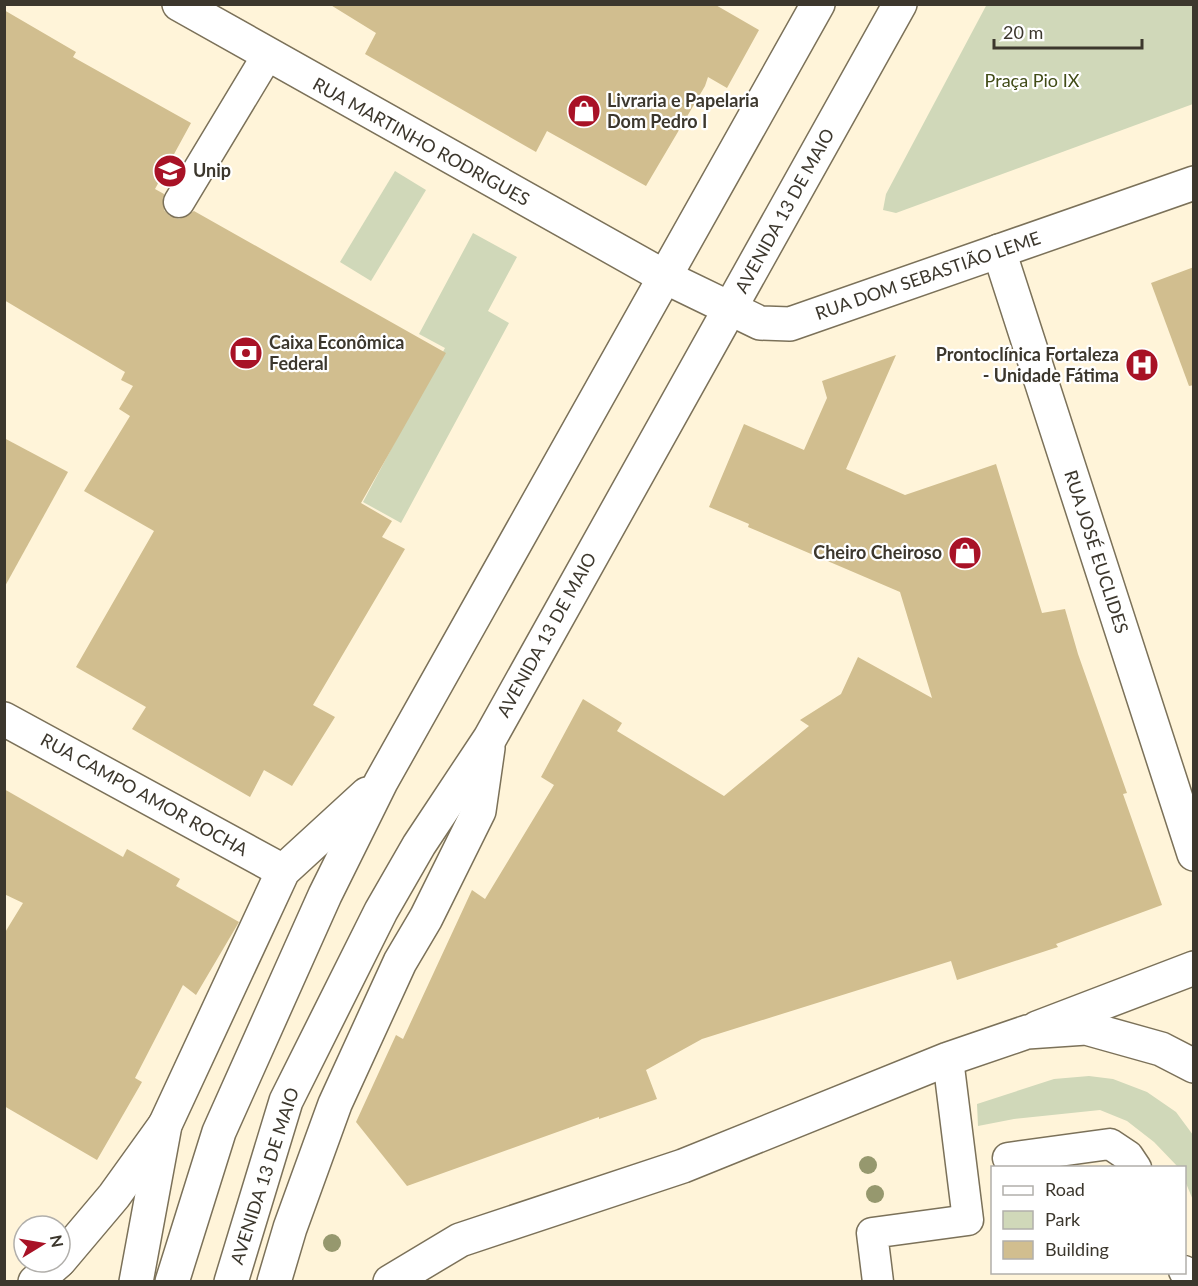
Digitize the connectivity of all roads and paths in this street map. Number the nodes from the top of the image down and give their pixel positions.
1 (179, 4) edge
2 (818, 4) edge
3 (900, 4) edge
4 (267, 56) junction
5 (1194, 183) edge
6 (179, 202) dead end
7 (999, 251) junction
8 (665, 277) junction
9 (730, 309) junction
10 (4, 718) edge
11 (490, 738) junction
12 (381, 782) junction
13 (1194, 854) edge
14 (283, 871) junction
15 (1194, 968) edge
16 (1027, 1032) junction
17 (948, 1059) junction
18 (1194, 1066) edge
19 (165, 1125) junction
20 (1008, 1158) dead end
21 (1135, 1166) edge
22 (72, 1246) edge
23 (136, 1281) edge
24 (172, 1281) edge
25 (231, 1281) edge
26 (274, 1281) edge
27 (390, 1281) edge
28 (878, 1281) edge

1 - 4 main road, RUA MARTINHO RODRIGUES
2 - 8 main road
3 - 9 main road, AVENIDA 13 DE MAIO
4 - 6 lane
4 - 8 main road, RUA MARTINHO RODRIGUES
5 - 7 main road, RUA DOM SEBASTIÃO LEME
7 - 9 main road, RUA DOM SEBASTIÃO LEME
7 - 13 main road, RUA JOSÉ EUCLIDES
8 - 9 main road, RUA DOM SEBASTIÃO LEME
8 - 12 main road
9 - 11 main road, AVENIDA 13 DE MAIO
10 - 14 main road, RUA CAMPO AMOR ROCHA
11 - 25 main road, AVENIDA 13 DE MAIO
11 - 26 main road
12 - 14 main road
12 - 24 main road
14 - 19 main road
15 - 16 main road
16 - 17 main road
16 - 18 main road
17 - 27 main road
17 - 28 lane
19 - 22 main road
19 - 23 main road
20 - 21 lane

